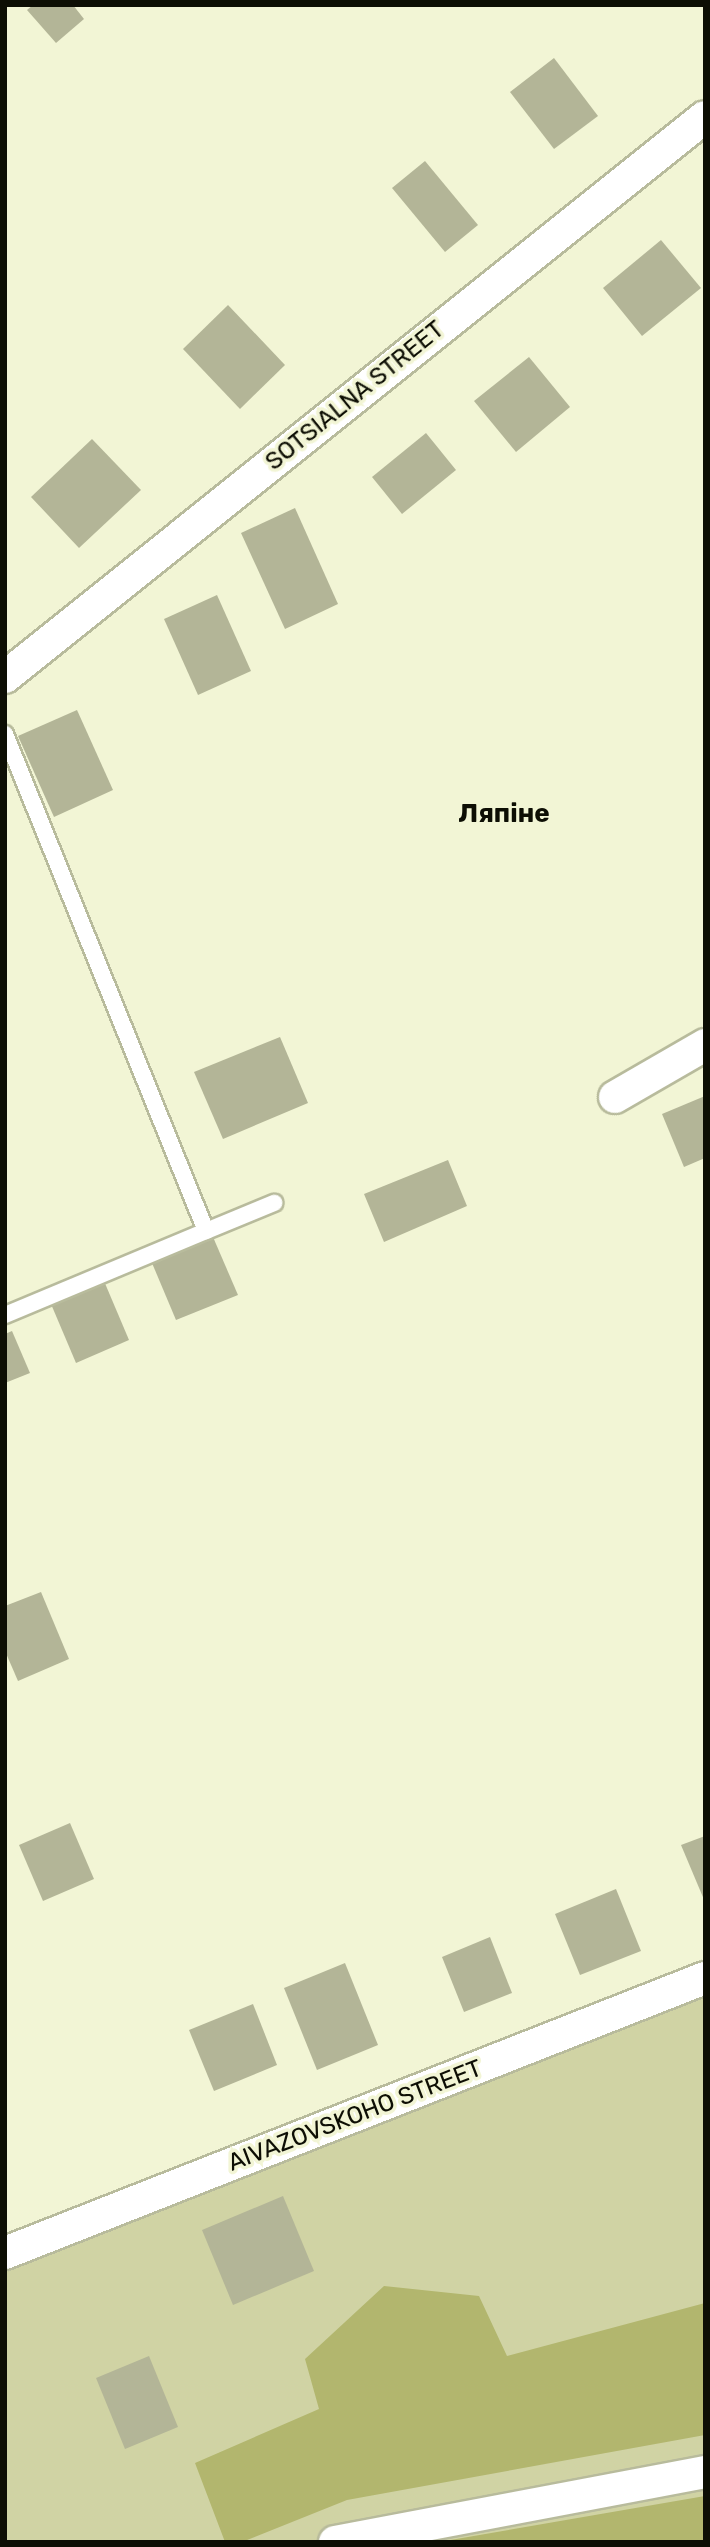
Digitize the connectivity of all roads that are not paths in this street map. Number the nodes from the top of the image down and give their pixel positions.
1 (705, 117) edge
2 (5, 677) edge
3 (5, 734) edge
4 (705, 1045) edge
5 (615, 1097) dead end
6 (274, 1203) dead end
7 (206, 1231) junction
8 (5, 1315) edge
9 (705, 1978) edge
10 (5, 2253) edge
11 (705, 2472) edge
12 (335, 2542) edge

1 - 2 street, SOTSIALNA STREET
3 - 7 lane
4 - 5 street
6 - 7 lane
7 - 8 lane
9 - 10 street, AIVAZOVSKOHO STREET
11 - 12 street

